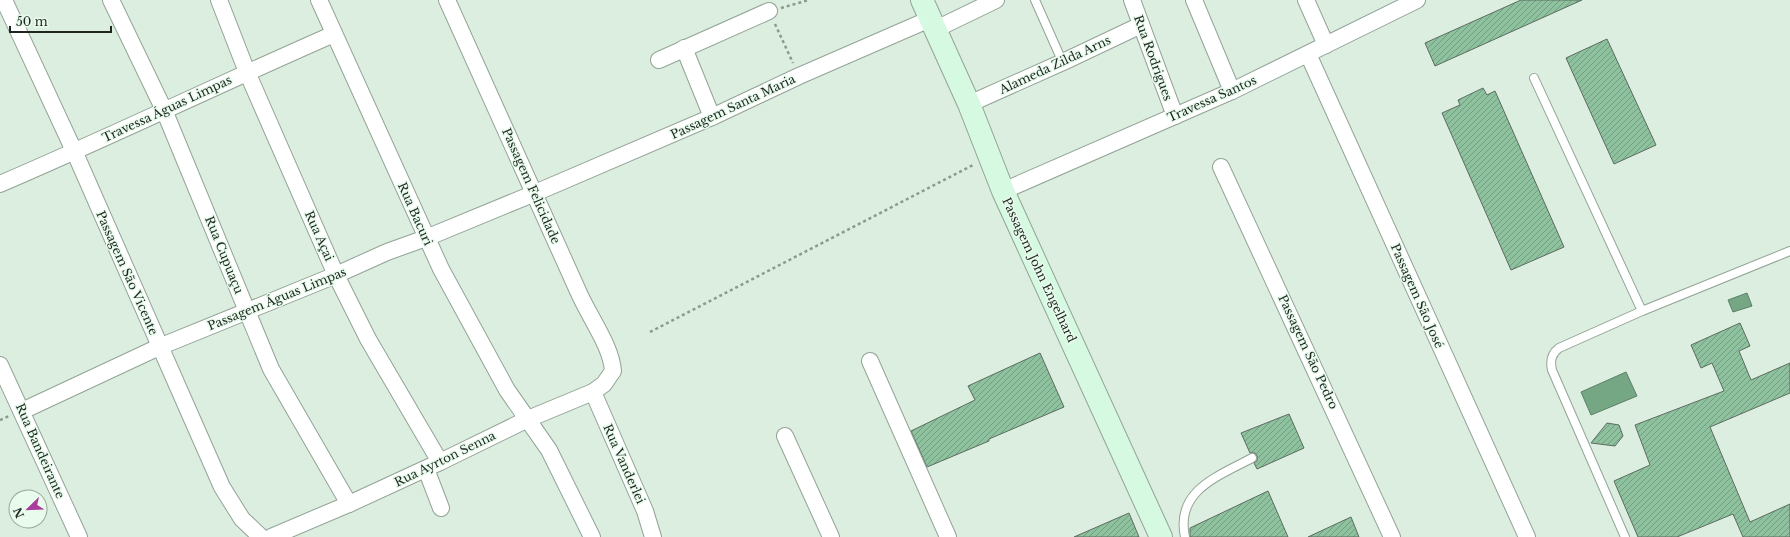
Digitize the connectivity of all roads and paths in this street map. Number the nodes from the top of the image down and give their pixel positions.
1 (4, 0) edge
2 (111, 0) edge
3 (219, 0) edge
4 (319, 0) edge
5 (447, 0) edge
6 (809, 0) edge
7 (996, 0) edge
8 (1035, 0) edge
9 (1132, 0) edge
10 (1194, 0) edge
11 (1306, 0) edge
12 (1413, 1) edge
13 (769, 11) junction
14 (929, 16) edge
15 (1141, 25) junction
16 (334, 34) junction
17 (1326, 45) junction
18 (684, 48) junction
19 (1308, 54) junction
20 (659, 60) dead end
21 (1062, 63) junction
22 (247, 72) junction
23 (799, 76) junction
24 (1534, 78) dead end
25 (1232, 91) junction
26 (969, 104) junction
27 (164, 110) junction
28 (1175, 116) junction
29 (712, 117) junction
30 (74, 153) junction
31 (989, 156) junction
32 (1222, 167) dead end
33 (0, 184) edge
34 (1003, 192) junction
35 (535, 193) junction
36 (426, 238) junction
37 (1790, 251) edge
38 (336, 275) junction
39 (247, 311) junction
40 (1642, 311) junction
41 (650, 332) dead end
42 (159, 347) junction
43 (870, 361) dead end
44 (0, 365) edge
45 (613, 371) joint
46 (593, 392) junction
47 (22, 411) junction
48 (528, 419) junction
49 (785, 436) dead end
50 (1252, 458) dead end
51 (433, 466) junction
52 (349, 504) junction
53 (441, 508) dead end
54 (79, 537) edge
55 (261, 537) edge
56 (271, 537) edge
57 (592, 537) edge
58 (653, 537) edge
59 (831, 537) edge
60 (948, 537) edge
61 (1161, 537) edge
62 (1185, 537) edge
63 (1392, 537) edge
64 (1527, 537) edge
65 (1625, 537) edge

1 - 30 street, Passagem São Vicente
2 - 27 street, Rua Cupuaçu
3 - 22 street, Rua Açai
4 - 16 street, Rua Bacuri
5 - 35 street, Passagem Felicidade
6 - 13 path
7 - 14 street, Passagem Santa Maria
8 - 21 lane
9 - 15 street, Rua Rodrigues
10 - 25 street
11 - 17 street
12 - 17 street, Travessa Santos
13 - 18 street
13 - 23 path
14 - 23 street, Passagem Santa Maria
14 - 26 main road, Passagem John Engelhard
15 - 21 street, Alameda Zilda Arns
15 - 28 street, Rua Rodrigues
16 - 22 street, Travessa Águas Limpas
16 - 36 street, Rua Bacuri
17 - 19 street, Travessa Santos
18 - 20 street
18 - 29 street
19 - 25 street, Travessa Santos
19 - 64 street, Passagem São José
21 - 26 street, Alameda Zilda Arns
22 - 27 street, Travessa Águas Limpas
22 - 38 street, Rua Açai
23 - 29 street, Passagem Santa Maria
24 - 40 lane
25 - 28 street, Travessa Santos
26 - 31 main road, Passagem John Engelhard
27 - 30 street, Travessa Águas Limpas
27 - 39 street, Rua Cupuaçu
28 - 34 street, Travessa Santos
29 - 35 street, Passagem Santa Maria
30 - 33 street, Travessa Águas Limpas
30 - 42 street, Passagem São Vicente
31 - 34 main road, Passagem John Engelhard
31 - 41 path
32 - 63 street, Passagem São Pedro
34 - 61 main road, Passagem John Engelhard
35 - 36 street, Passagem Águas Limpas
35 - 45 street, Passagem Felicidade
36 - 38 street, Passagem Águas Limpas
36 - 48 street, Rua Bacuri
37 - 40 lane
38 - 39 street, Passagem Águas Limpas
38 - 51 street, Rua Açai
39 - 42 street, Passagem Águas Limpas
39 - 52 street, Rua Cupuaçu
40 - 65 lane
42 - 47 street, Passagem Águas Limpas
42 - 55 street, Passagem São Vicente
43 - 60 street
44 - 47 street, Rua Bandeirante
45 - 46 street, Rua Ayrton Senna
46 - 48 street, Rua Ayrton Senna
46 - 58 street, Rua Vanderlei
47 - 54 street, Rua Bandeirante
48 - 51 street, Rua Ayrton Senna
48 - 57 street, Rua Bacuri
49 - 59 street
50 - 62 lane
51 - 52 street, Rua Ayrton Senna
51 - 53 street, Rua Açai
52 - 56 street, Rua Ayrton Senna

